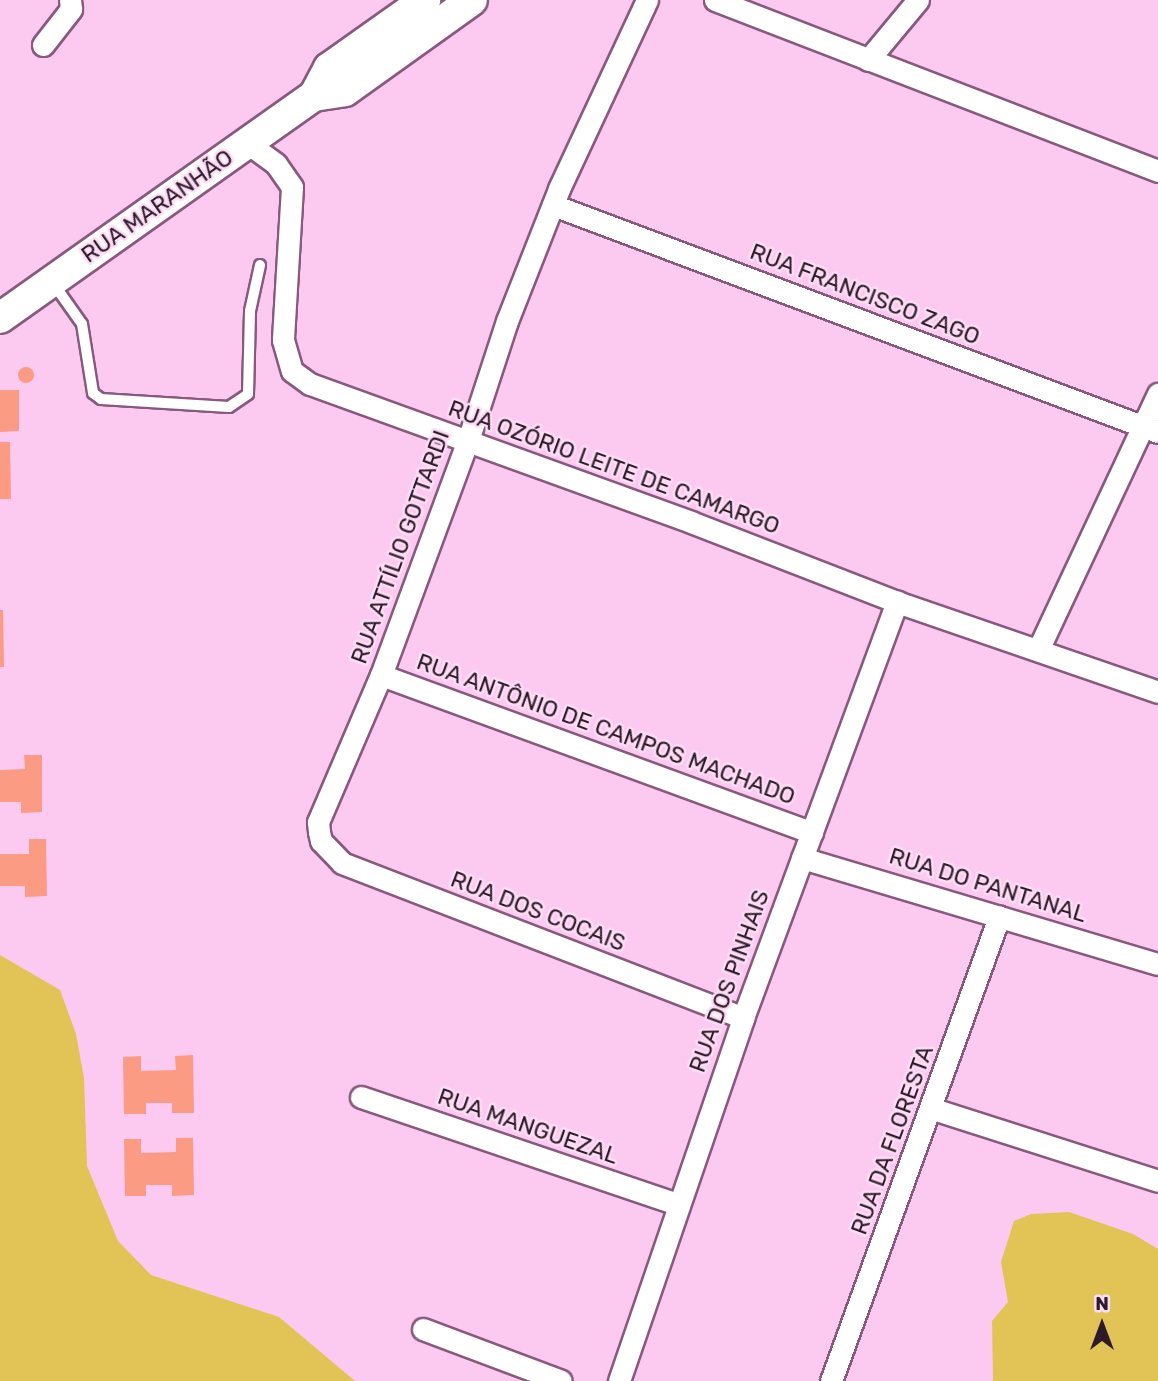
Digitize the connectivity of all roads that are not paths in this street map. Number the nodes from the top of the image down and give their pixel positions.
1 (70, 0) edge
2 (425, 0) edge
3 (472, 0) edge
4 (647, 0) edge
5 (715, 0) edge
6 (918, 0) edge
7 (43, 45) dead end
8 (868, 60) junction
9 (314, 96) junction
10 (246, 142) junction
11 (1158, 171) edge
12 (554, 205) junction
13 (260, 265) dead end
14 (52, 281) junction
15 (0, 318) edge
16 (1158, 394) edge
17 (1151, 429) edge
18 (468, 440) junction
19 (897, 602) junction
20 (1038, 650) junction
21 (381, 675) junction
22 (1158, 692) edge
23 (812, 833) junction
24 (321, 841) joint
25 (802, 858) junction
26 (999, 916) junction
27 (1158, 964) edge
28 (743, 1018) junction
29 (361, 1097) dead end
30 (933, 1108) junction
31 (1158, 1181) edge
32 (678, 1204) junction
33 (424, 1328) dead end
34 (561, 1381) edge
35 (619, 1381) edge
36 (831, 1381) edge

1 - 7 street
2 - 9 street, RUA MARANHÃO
3 - 9 street, RUA MARANHÃO
4 - 12 street, RUA ATTÍLIO GOTTARDI
5 - 8 street
6 - 8 street
8 - 11 street
9 - 10 street, RUA MARANHÃO
10 - 14 street, RUA MARANHÃO
10 - 18 street, RUA OZÓRIO LEITE DE CAMARGO
12 - 17 street, RUA FRANCISCO ZAGO
12 - 18 street, RUA ATTÍLIO GOTTARDI
13 - 14 lane
14 - 15 street, RUA MARANHÃO
16 - 17 street
17 - 20 street
18 - 19 street, RUA OZÓRIO LEITE DE CAMARGO
18 - 21 street, RUA ATTÍLIO GOTTARDI
19 - 20 street, RUA OZÓRIO LEITE DE CAMARGO
19 - 23 street, RUA DOS PINHAIS
20 - 22 street, RUA OZÓRIO LEITE DE CAMARGO
21 - 23 street, RUA ANTÔNIO DE CAMPOS MACHADO
21 - 24 street, RUA ATTÍLIO GOTTARDI
23 - 25 street, RUA DOS PINHAIS
24 - 28 street, RUA DOS COCAIS
25 - 26 street, RUA DO PANTANAL
25 - 28 street, RUA DOS PINHAIS
26 - 27 street, RUA DO PANTANAL
26 - 30 street, RUA DA FLORESTA
28 - 32 street, RUA DOS PINHAIS
29 - 32 street, RUA MANGUEZAL
30 - 31 street
30 - 36 street, RUA DA FLORESTA
32 - 35 street, RUA DOS PINHAIS
33 - 34 street

